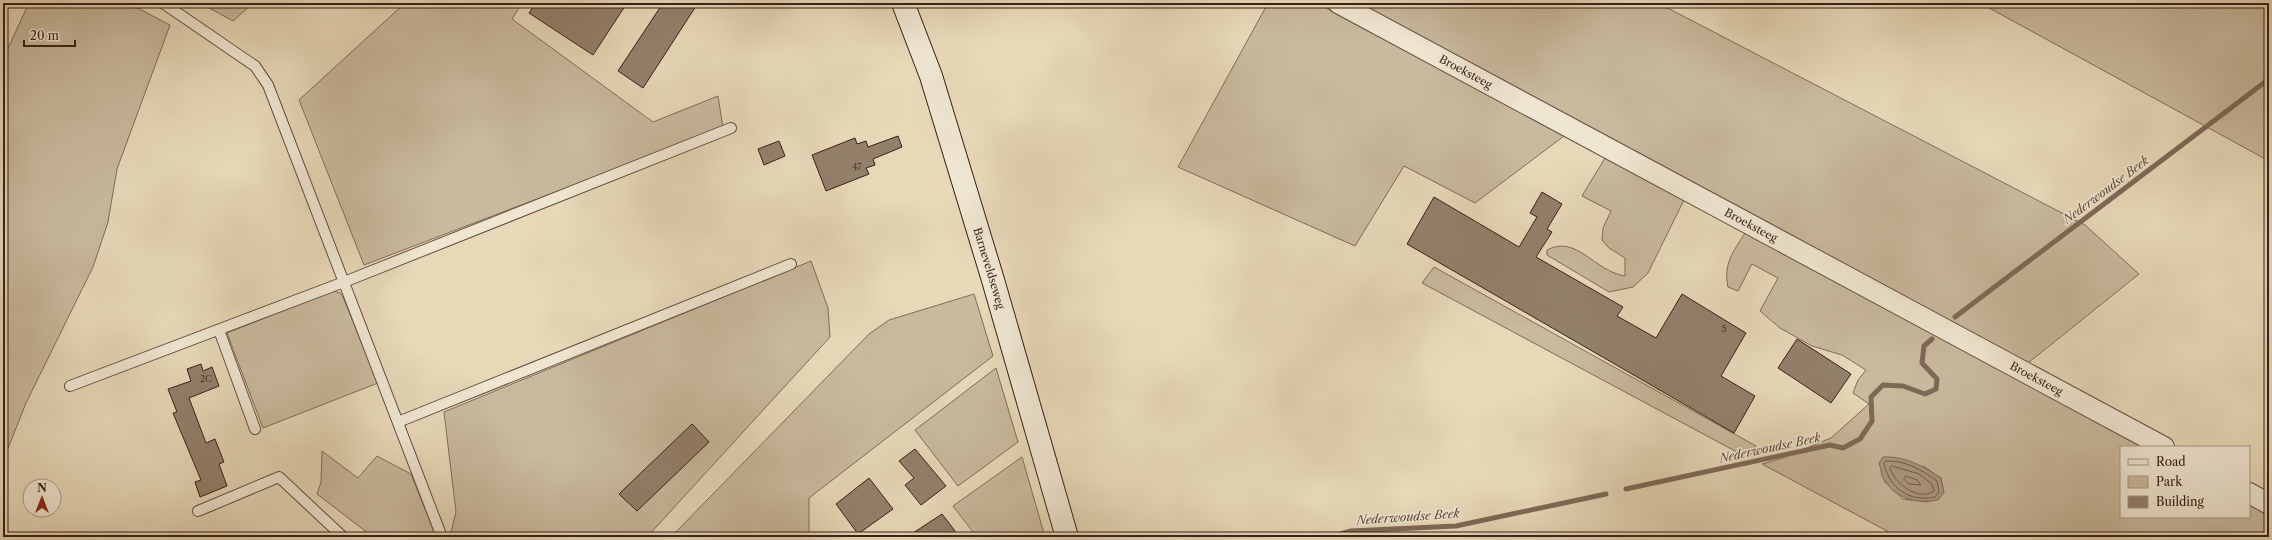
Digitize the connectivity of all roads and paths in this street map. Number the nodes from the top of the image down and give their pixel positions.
1 (162, 3) edge
2 (903, 3) edge
3 (1338, 3) edge
4 (731, 128) dead end
5 (791, 264) dead end
6 (344, 282) junction
7 (219, 330) junction
8 (70, 386) dead end
9 (398, 422) junction
10 (254, 429) dead end
11 (2162, 446) edge
12 (2250, 494) edge
13 (2269, 504) edge
14 (198, 511) dead end
15 (343, 537) edge
16 (436, 537) edge
17 (1067, 537) edge

1 - 6 lane
2 - 17 main road, Barneveldseweg
3 - 11 street, Broeksteeg
4 - 6 lane
5 - 9 lane
6 - 7 lane
6 - 9 lane
7 - 8 lane
7 - 10 lane
9 - 16 lane
12 - 13 street
14 - 15 lane

